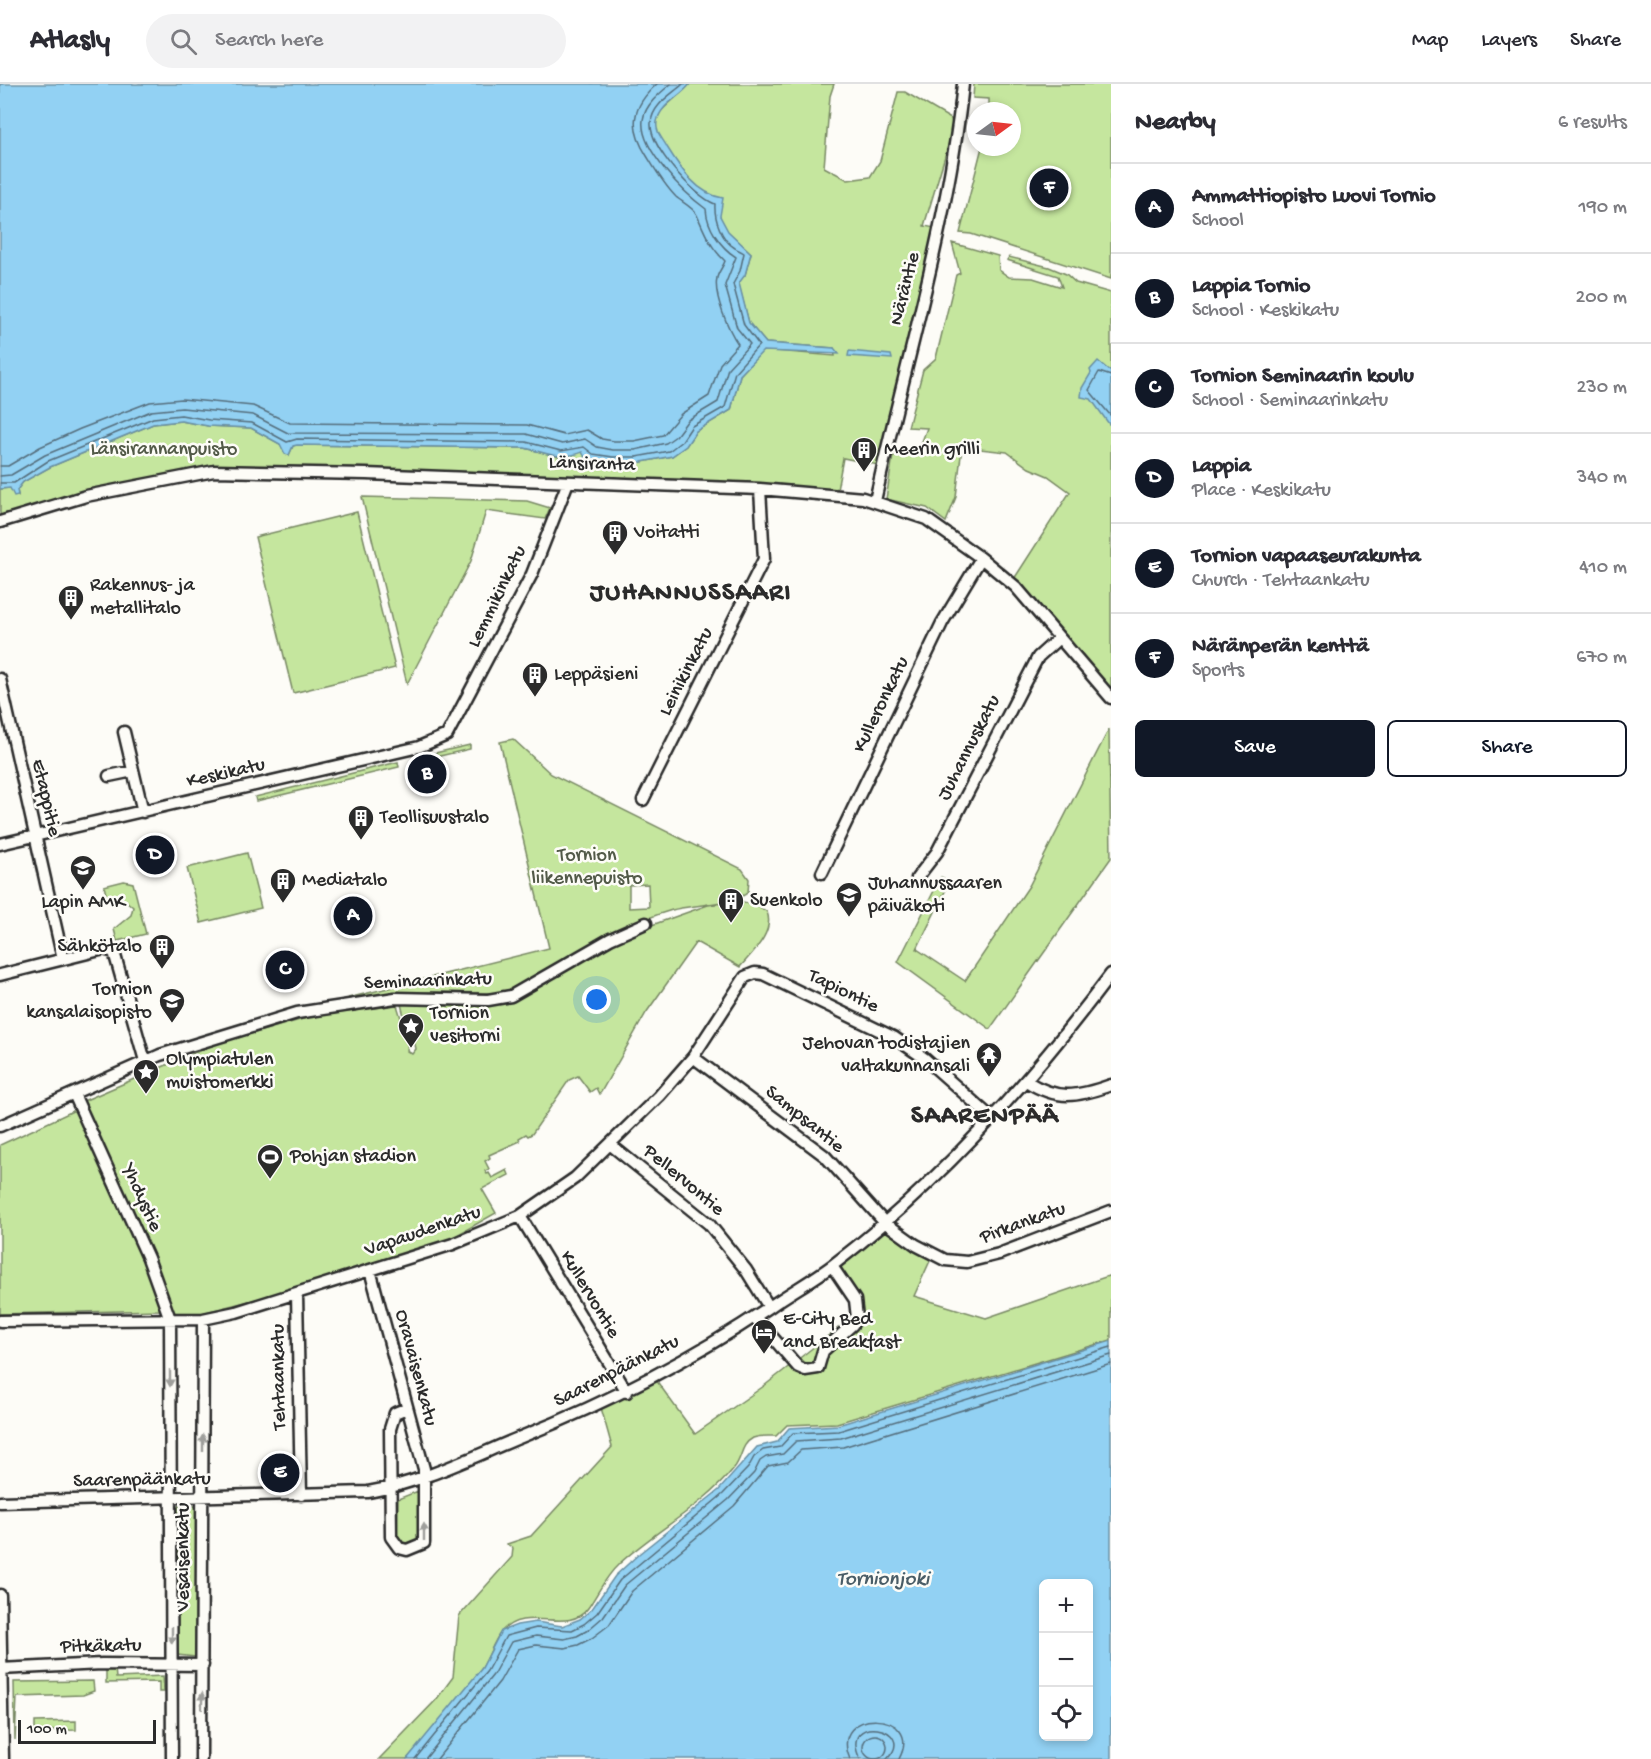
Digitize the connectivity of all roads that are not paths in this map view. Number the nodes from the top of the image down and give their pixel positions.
1 (963, 84) edge
2 (568, 482) junction
3 (760, 489) junction
4 (875, 501) junction
5 (0, 522) edge
6 (981, 558) junction
7 (1059, 638) junction
8 (0, 679) edge
9 (1111, 698) edge
10 (454, 726) joint
11 (124, 732) dead end
12 (133, 771) junction
13 (109, 776) dead end
14 (643, 800) dead end
15 (143, 812) junction
16 (34, 836) junction
17 (0, 844) edge
18 (822, 873) dead end
19 (917, 878) dead end
20 (646, 923) dead end
21 (63, 959) junction
22 (755, 973) joint
23 (1111, 974) edge
24 (0, 975) edge
25 (693, 1057) junction
26 (145, 1061) junction
27 (1026, 1082) junction
28 (1111, 1085) edge
29 (74, 1094) junction
30 (993, 1119) junction
31 (0, 1126) edge
32 (611, 1145) junction
33 (1111, 1211) edge
34 (520, 1216) junction
35 (884, 1222) junction
36 (832, 1266) junction
37 (370, 1270) junction
38 (297, 1294) junction
39 (769, 1307) junction
40 (755, 1317) junction
41 (170, 1319) junction
42 (203, 1319) junction
43 (0, 1321) edge
44 (627, 1392) junction
45 (407, 1408) junction
46 (424, 1476) junction
47 (391, 1488) junction
48 (301, 1495) junction
49 (202, 1497) junction
50 (170, 1499) junction
51 (0, 1502) edge
52 (0, 1595) edge
53 (172, 1664) junction
54 (203, 1665) junction
55 (1, 1668) edge
56 (3, 1759) edge
57 (172, 1759) edge
58 (201, 1759) edge

1 - 4 street, Näräntie
2 - 3 street, Länsiranta
2 - 5 street, Länsiranta
2 - 10 street, Lemmikinkatu
3 - 4 street, Länsiranta
3 - 14 street, Leinikinkatu
4 - 6 street, Länsiranta
6 - 7 street, Länsiranta
6 - 18 street, Kulleronkatu
7 - 9 street, Länsiranta
7 - 19 street, Juhannuskatu
8 - 16 street, Etappitie
10 - 15 street, Keskikatu
11 - 12 street
12 - 13 street
12 - 15 street
15 - 16 street, Keskikatu
16 - 17 street, Keskikatu
16 - 21 street, Etappitie
20 - 26 street, Seminaarinkatu
21 - 24 street
21 - 26 street
22 - 25 street, Vapaudenkatu
22 - 30 street, Tapiontie
23 - 27 street, Saarenpäänkatu
25 - 32 street, Vapaudenkatu
25 - 35 street, Sampsantie
26 - 29 street, Seminaarinkatu
27 - 28 street
27 - 30 street, Saarenpäänkatu
29 - 31 street, Seminaarinkatu
29 - 41 street, Yhdystie
30 - 35 street, Saarenpäänkatu
32 - 34 street, Vapaudenkatu
32 - 39 street, Pellervontie
33 - 35 street, Pirkankatu
34 - 37 street, Vapaudenkatu
34 - 44 street, Kullervontie
35 - 36 street, Saarenpäänkatu
36 - 39 street, Saarenpäänkatu
36 - 40 street
37 - 38 street, Vapaudenkatu
37 - 45 street, Oravaisenkatu
38 - 42 street, Vapaudenkatu
38 - 48 street, Tehtaankatu
39 - 40 street, Saarenpäänkatu
40 - 44 street, Saarenpäänkatu
41 - 42 street, Vapaudenkatu
41 - 43 street, Vapaudenkatu
41 -> 50 street, Vesaisenkatu
49 -> 42 street, Vesaisenkatu
44 - 46 street, Saarenpäänkatu
45 - 46 street, Oravaisenkatu
45 - 47 street
46 - 47 street, Saarenpäänkatu
47 -> 46 street, Oravaisenkatu
47 - 48 street, Saarenpäänkatu
48 - 49 street, Saarenpäänkatu
49 - 50 street, Saarenpäänkatu
49 - 54 street, Vesaisenkatu
50 - 51 street, Saarenpäänkatu
50 -> 53 street, Vesaisenkatu
52 - 55 street
53 - 54 street, Pitkäkatu
53 - 55 street, Pitkäkatu
53 - 57 street, Vesaisenkatu
58 -> 54 street, Vesaisenkatu
55 - 56 street

